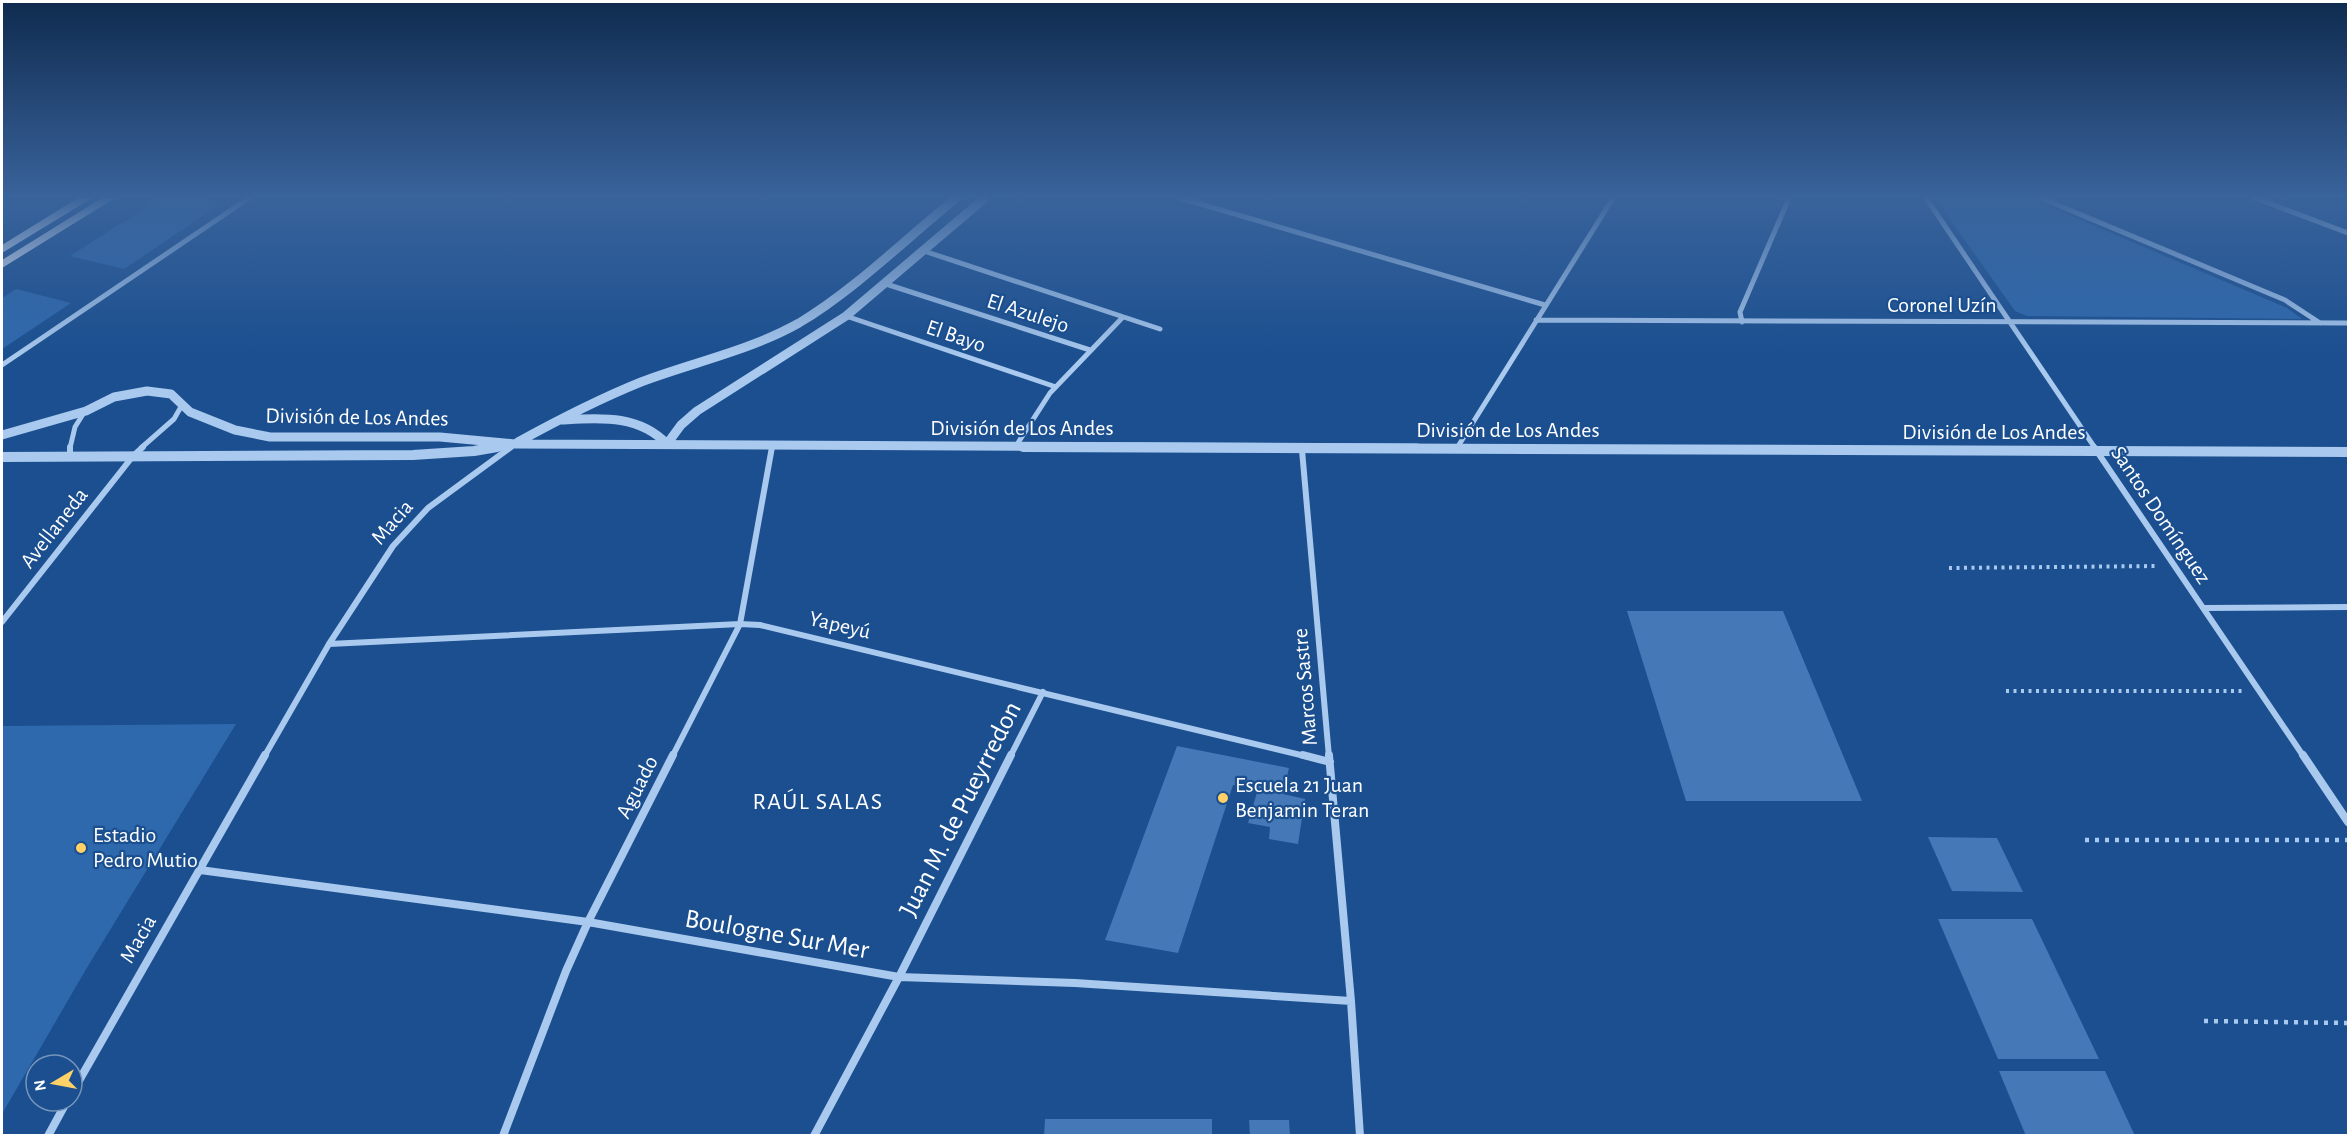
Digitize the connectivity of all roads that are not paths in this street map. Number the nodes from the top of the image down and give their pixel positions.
1 (24, 251) edge
2 (171, 251) edge
3 (892, 251) edge
4 (924, 251) joint
5 (1361, 251) edge
6 (1579, 251) edge
7 (1766, 251) edge
8 (1962, 251) edge
9 (2168, 251) edge
10 (2, 265) edge
11 (886, 284) junction
12 (1545, 305) junction
13 (846, 316) junction
14 (1123, 317) junction
15 (1536, 320) junction
16 (1742, 322) junction
17 (2010, 322) junction
18 (2321, 323) junction
19 (2349, 323) edge
20 (1160, 329) dead end
21 (1090, 350) junction
22 (2, 365) edge
23 (1056, 387) junction
24 (182, 405) junction
25 (86, 411) junction
26 (557, 420) junction
27 (2, 435) edge
28 (515, 444) junction
29 (667, 444) junction
30 (772, 446) junction
31 (1016, 447) junction
32 (1457, 449) junction
33 (1302, 450) junction
34 (2098, 452) junction
35 (2349, 452) edge
36 (133, 456) junction
37 (2, 457) edge
38 (70, 457) junction
39 (2349, 607) edge
40 (2204, 608) junction
41 (2, 622) edge
42 (740, 624) junction
43 (329, 644) junction
44 (1043, 692) junction
45 (1330, 762) junction
46 (2349, 822) edge
47 (200, 870) junction
48 (588, 922) junction
49 (899, 977) junction
50 (1351, 1001) junction
51 (84, 1072) edge
52 (61, 1113) edge
53 (48, 1136) edge
54 (502, 1136) edge
55 (814, 1136) edge
56 (1360, 1136) edge

1 - 10 main road
2 - 22 street
3 - 26 street, Macia
4 - 11 street
4 - 14 street
5 - 12 street
6 - 12 street
7 - 16 street
8 - 17 street, Santos Domínguez
9 - 18 street
11 - 13 street
11 - 21 street, El Azulejo
12 - 15 street
13 - 23 street, El Bayo
13 - 29 street
14 - 20 street
14 - 21 street
15 - 16 street, Coronel Uzín
15 - 32 street
16 - 17 street, Coronel Uzín
17 - 18 street, Coronel Uzín
17 - 34 street, Santos Domínguez
18 - 19 street, Coronel Uzín
21 - 23 street
23 - 31 street
24 - 25 street, División de Los Andes
24 - 28 street, División de Los Andes
24 - 36 street, Avellaneda
25 - 27 street, División de Los Andes
25 - 38 street
26 - 28 street, Macia
26 - 29 street
28 - 29 street, División de Los Andes
28 - 36 street, División de Los Andes
28 - 43 street, Macia
29 - 30 street, División de Los Andes
30 - 31 street, División de Los Andes
30 - 42 street, Aguado
31 - 33 street, División de Los Andes
32 - 33 street, División de Los Andes
32 - 34 street, División de Los Andes
33 - 45 street, Marcos Sastre
34 - 35 street, División de Los Andes
34 - 40 street, Santos Domínguez
36 - 38 street, División de Los Andes
36 - 41 street, Avellaneda
37 - 38 street, División de Los Andes
39 - 40 street
40 - 46 street, Santos Domínguez
42 - 43 street, Yapeyú
42 - 44 street, Yapeyú
42 - 48 street, Aguado
43 - 47 street, Macia
44 - 45 street, Yapeyú
44 - 49 street, Juan M. de Pueyrredon
45 - 50 street, Marcos Sastre
47 - 48 street, Boulogne Sur Mer
47 - 51 street, Macia
48 - 49 street, Boulogne Sur Mer
48 - 54 street, Aguado
49 - 50 street, Boulogne Sur Mer
49 - 55 street, Juan M. de Pueyrredon
50 - 56 street, Marcos Sastre
52 - 53 street

